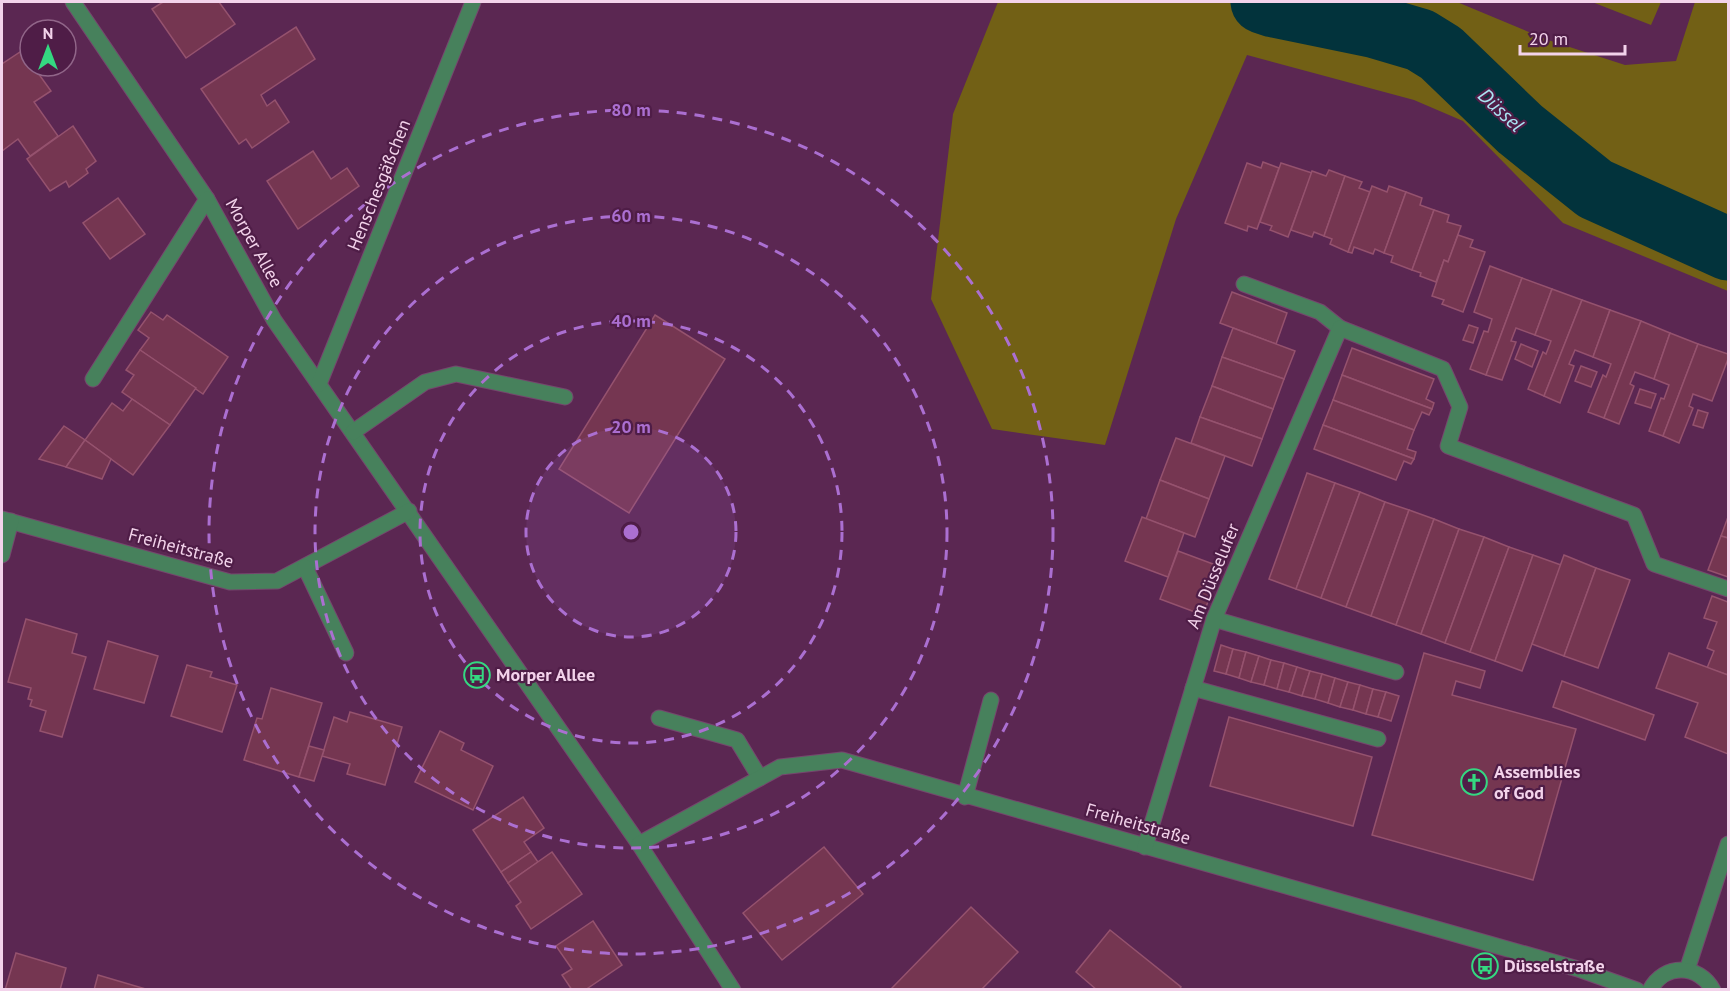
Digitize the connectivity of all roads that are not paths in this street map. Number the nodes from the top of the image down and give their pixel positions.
1 (73, 2) edge
2 (473, 2) edge
3 (207, 199) junction
4 (1245, 284) dead end
5 (1340, 328) junction
6 (93, 380) dead end
7 (319, 384) junction
8 (565, 397) dead end
9 (353, 432) junction
10 (409, 511) junction
11 (6, 520) edge
12 (2, 555) edge
13 (305, 567) junction
14 (1728, 589) edge
15 (1214, 619) junction
16 (346, 653) dead end
17 (1396, 672) dead end
18 (1193, 688) junction
19 (991, 700) dead end
20 (659, 718) dead end
21 (1378, 739) dead end
22 (760, 778) junction
23 (965, 797) junction
24 (639, 844) junction
25 (1728, 844) edge
26 (1145, 847) junction
27 (1687, 970) junction
28 (733, 990) edge
29 (1637, 990) edge
30 (1650, 990) edge
31 (1713, 990) edge

1 - 3 street, Morper Allee
2 - 7 street, Henschesgäßchen
3 - 6 street, Morper Allee
3 - 7 street, Morper Allee
4 - 5 street
5 - 14 street
5 - 15 street, Am Düsselufer
7 - 9 street, Morper Allee
8 - 9 street
9 - 10 street, Morper Allee
10 - 13 street, Freiheitstraße
10 - 24 street, Morper Allee
11 - 12 street
11 - 13 street, Freiheitstraße
13 - 16 street
15 - 17 street
15 - 18 street, Am Düsselufer
18 - 21 street
18 - 26 street, Am Düsselufer
19 - 23 street
20 - 22 street
22 - 23 street, Freiheitstraße
22 - 24 street, Freiheitstraße
23 - 26 street, Freiheitstraße
24 - 28 street, Morper Allee
25 - 27 street
26 - 29 street, Freiheitstraße
27 - 30 street
27 - 31 street

